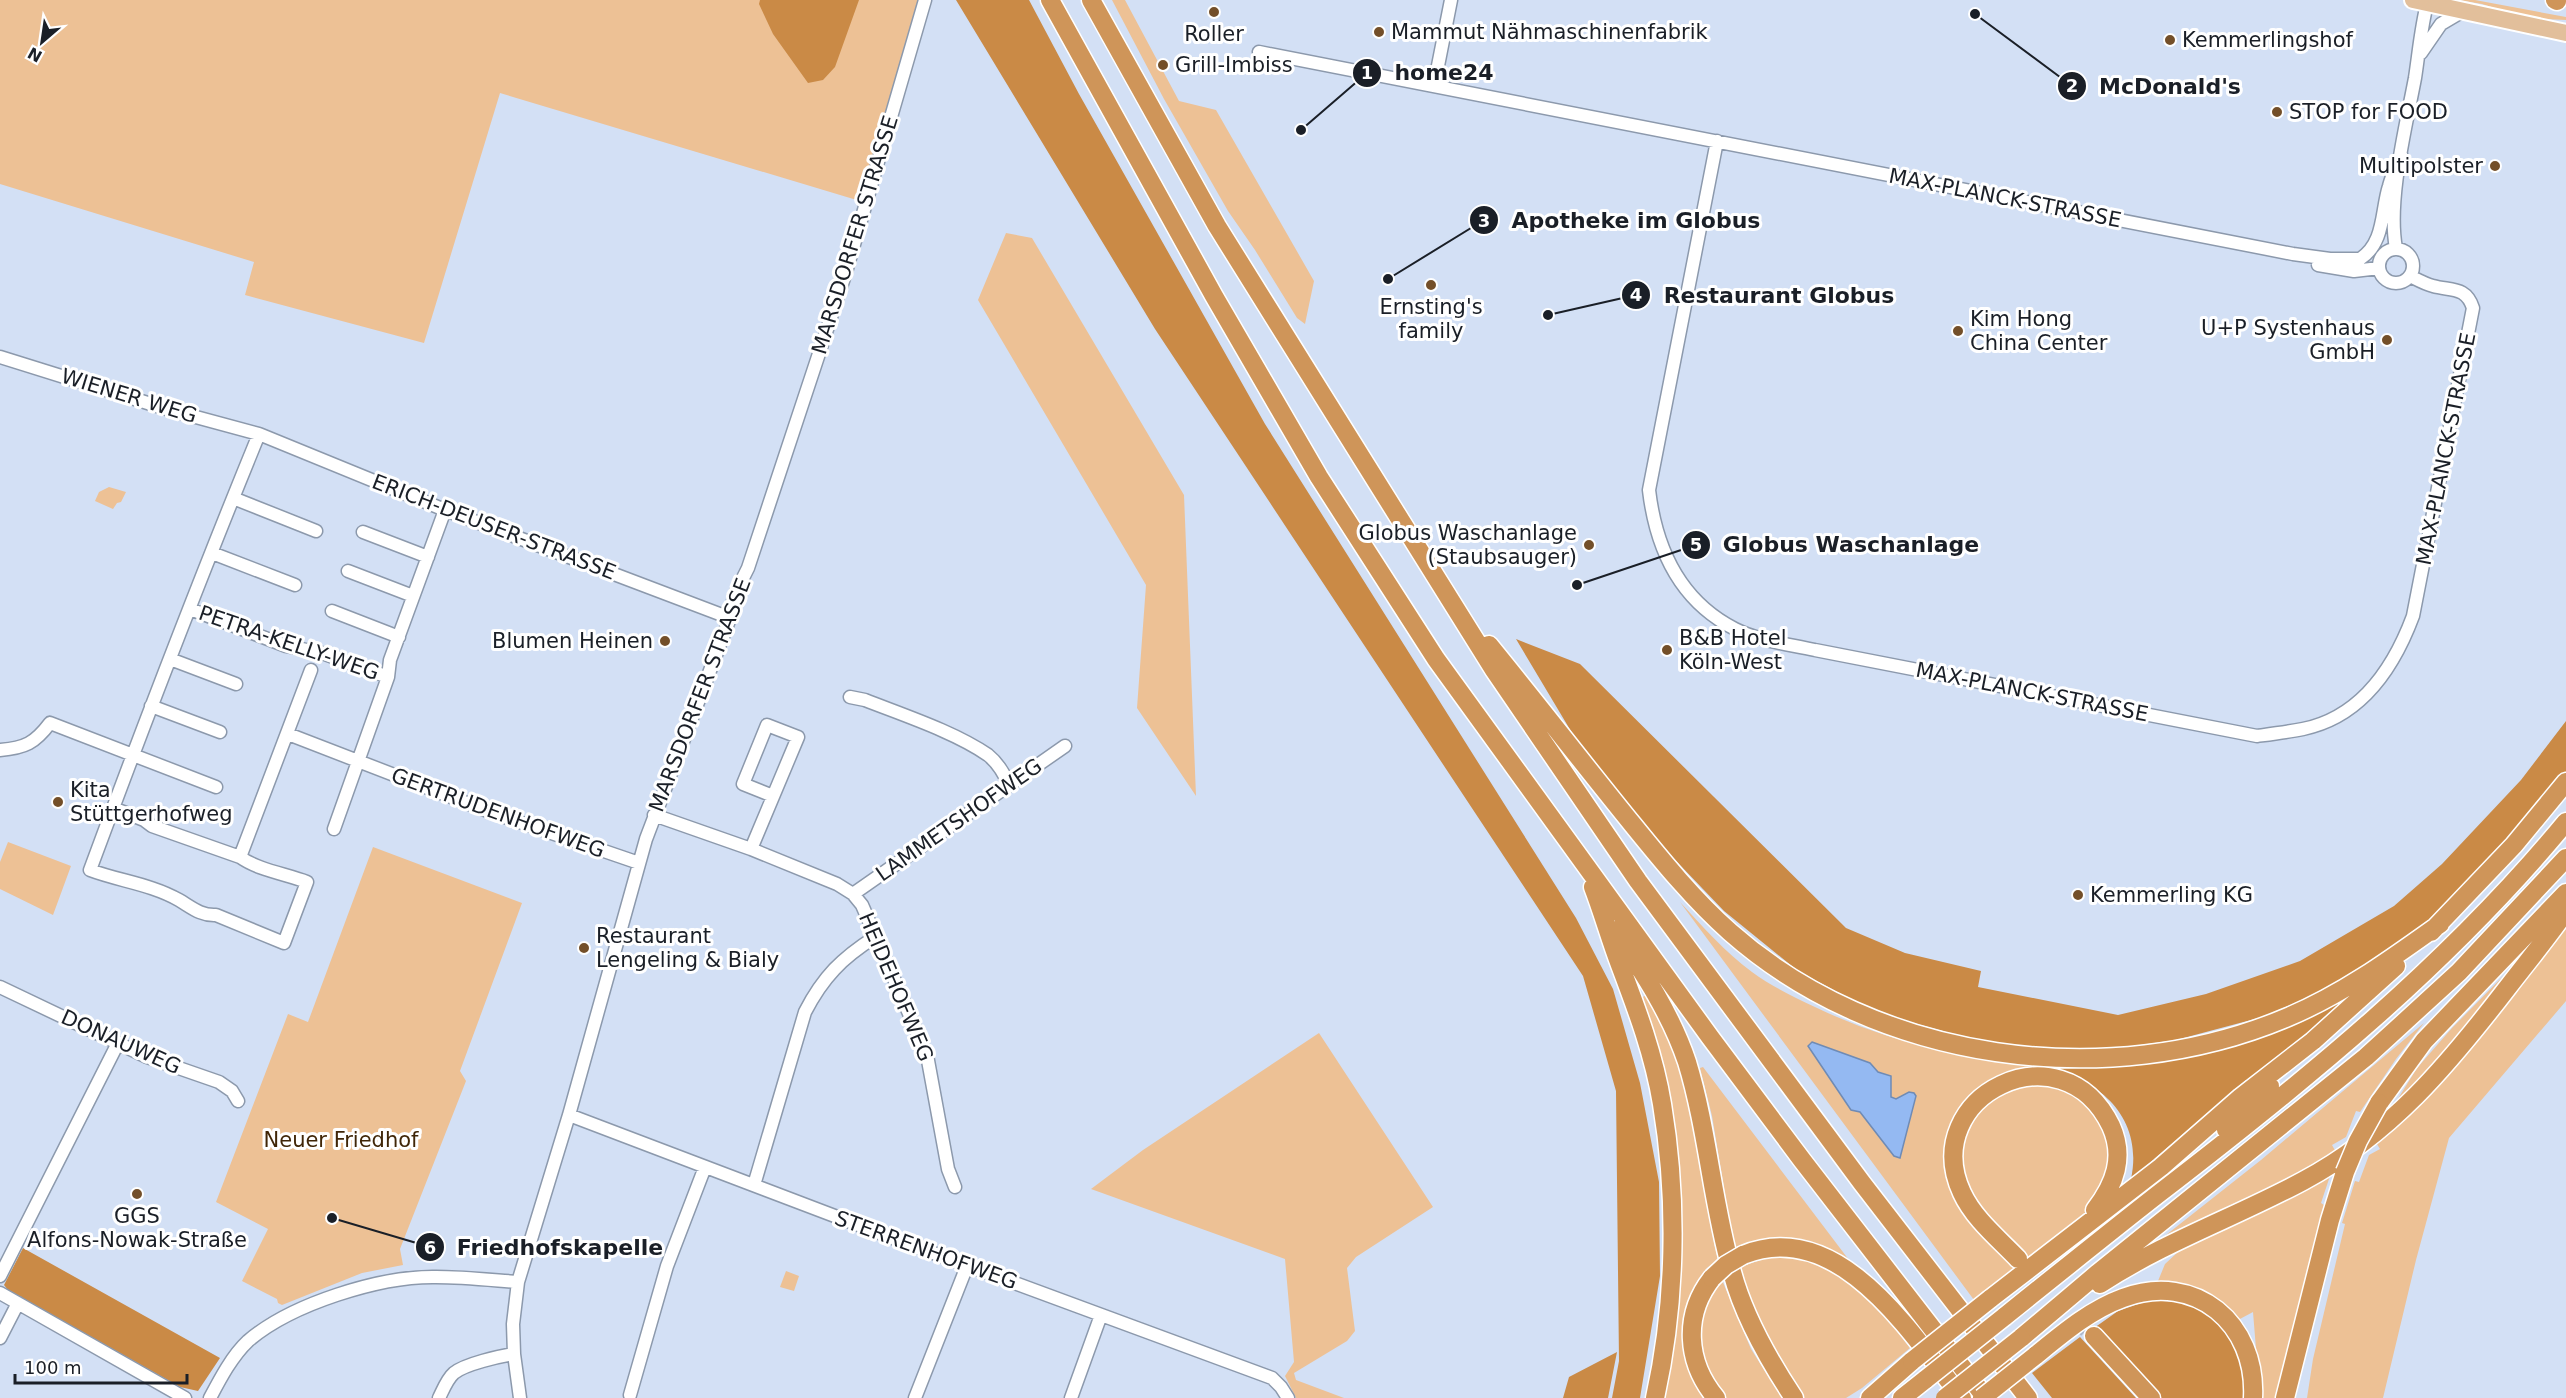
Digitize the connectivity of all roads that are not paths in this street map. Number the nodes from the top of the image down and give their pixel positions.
1 (925, 0) edge
2 (1050, 0) edge
3 (1091, 0) edge
4 (1451, 0) edge
5 (2423, 1) edge
6 (2463, 11) junction
7 (2566, 33) edge
8 (1259, 52) dead end
9 (2418, 59) junction
10 (1434, 86) junction
11 (1717, 141) junction
12 (2401, 154) junction
13 (2396, 248) junction
14 (2293, 254) junction
15 (2379, 268) junction
16 (2410, 276) junction
17 (0, 357) edge
18 (259, 434) junction
19 (233, 498) junction
20 (445, 510) junction
21 (316, 531) dead end
22 (363, 532) dead end
23 (212, 553) junction
24 (428, 557) junction
25 (348, 571) dead end
26 (295, 585) dead end
27 (1445, 590) junction
28 (413, 596) junction
29 (190, 609) junction
30 (332, 611) dead end
31 (730, 618) junction
32 (399, 637) junction
33 (170, 659) junction
34 (311, 670) dead end
35 (388, 677) junction
36 (236, 684) dead end
37 (850, 697) dead end
38 (152, 705) junction
39 (220, 732) dead end
40 (288, 734) junction
41 (1065, 746) dead end
42 (0, 750) edge
43 (134, 754) junction
44 (357, 761) junction
45 (2566, 782) edge
46 (1010, 785) junction
47 (216, 787) dead end
48 (773, 796) junction
49 (113, 808) junction
50 (654, 815) junction
51 (2566, 822) edge
52 (334, 829) dead end
53 (751, 849) junction
54 (240, 856) junction
55 (2566, 858) edge
56 (639, 863) junction
57 (1584, 863) junction
58 (2566, 893) edge
59 (853, 894) junction
60 (2566, 911) edge
61 (1605, 917) junction
62 (2440, 924) junction
63 (875, 937) junction
64 (0, 987) edge
65 (2313, 1041) junction
66 (118, 1043) junction
67 (238, 1101) dead end
68 (569, 1115) junction
69 (705, 1167) junction
70 (754, 1185) junction
71 (955, 1187) dead end
72 (2157, 1195) junction
73 (2083, 1225) junction
74 (2018, 1259) tunnel mouth
75 (967, 1266) junction
76 (0, 1276) edge
77 (519, 1282) junction
78 (0, 1293) edge
79 (2312, 1295) junction
80 (18, 1303) junction
81 (1101, 1315) junction
82 (2043, 1320) junction
83 (2094, 1336) tunnel mouth
84 (0, 1338) edge
85 (514, 1354) junction
86 (1908, 1364) junction
87 (2008, 1372) junction
88 (630, 1395) dead end
89 (185, 1398) edge
90 (210, 1398) edge
91 (439, 1398) edge
92 (520, 1398) edge
93 (915, 1398) edge
94 (1071, 1398) edge
95 (1288, 1398) edge
96 (1655, 1398) edge
97 (1716, 1398) edge
98 (1794, 1398) edge
99 (1860, 1398) edge
100 (1870, 1398) edge
101 (1902, 1398) edge
102 (1945, 1398) edge
103 (1962, 1398) edge
104 (1984, 1398) edge
105 (2028, 1398) edge
106 (2033, 1398) edge
107 (2151, 1398) edge
108 (2253, 1398) edge
109 (2285, 1398) edge
110 (2297, 1398) edge

1 - 31 street, MARSDORFER STRASSE
2 - 57 highway
3 - 27 highway
4 - 10 street
5 - 6 main road
5 - 9 street, MAX-PLANCK-STRASSE
6 - 7 main road
6 - 9 street, MAX-PLANCK-STRASSE
8 - 10 street, MAX-PLANCK-STRASSE
9 - 12 street, MAX-PLANCK-STRASSE
10 - 11 street, MAX-PLANCK-STRASSE
11 - 14 street, MAX-PLANCK-STRASSE
11 - 16 street, MAX-PLANCK-STRASSE
12 - 13 street, MAX-PLANCK-STRASSE
12 - 14 street, MAX-PLANCK-STRASSE
13 - 15 street
13 - 16 street
14 - 15 street, MAX-PLANCK-STRASSE
15 - 16 street, MAX-PLANCK-STRASSE
17 - 18 street, WIENER WEG
18 - 19 street
18 - 20 street, ERICH-DEUSER-STRASSE
19 - 21 street
19 - 23 street
20 - 24 street
20 - 31 street, ERICH-DEUSER-STRASSE
22 - 24 street
23 - 26 street
23 - 29 street
24 - 28 street
25 - 28 street
27 - 62 highway
27 - 87 highway
28 - 32 street
29 - 33 street
29 - 35 street, PETRA-KELLY-WEG
30 - 32 street
31 - 50 street, MARSDORFER STRASSE
32 - 35 street
33 - 36 street
33 - 38 street
34 - 40 street
35 - 44 street
37 - 46 street
38 - 39 street
38 - 43 street
40 - 44 street, GERTRUDENHOFWEG
40 - 54 street
41 - 46 street, LAMMETSHOFWEG
42 - 43 street
43 - 47 street
43 - 49 street
44 - 52 street
44 - 56 street, GERTRUDENHOFWEG
45 - 62 highway
46 - 59 street, LAMMETSHOFWEG
48 - 48 street
48 - 53 street
49 - 54 street
49 - 54 street
50 - 53 street, HEIDEHOFWEG
50 - 56 street, MARSDORFER STRASSE
51 - 72 highway
53 - 59 street, HEIDEHOFWEG
55 - 82 highway
56 - 68 street, MARSDORFER STRASSE
57 - 61 highway
57 - 104 highway
58 - 79 highway, bridge
59 - 63 street, HEIDEHOFWEG
60 - 82 highway
61 - 96 highway
61 - 98 highway
62 - 65 highway
63 - 70 street
63 - 71 street, HEIDEHOFWEG
64 - 66 street, DONAUWEG
65 - 72 highway
65 - 73 highway
66 - 67 street, DONAUWEG
66 - 76 street
68 - 69 street, STERRENHOFWEG
68 - 77 street, MARSDORFER STRASSE
69 - 70 street, STERRENHOFWEG
69 - 88 street
70 - 75 street, STERRENHOFWEG
72 - 101 highway, bridge
73 - 74 highway
73 - 86 highway, bridge
75 - 81 street, STERRENHOFWEG
75 - 93 street
77 - 85 street, MARSDORFER STRASSE
77 - 90 street
78 - 80 street
79 - 109 highway
79 - 110 highway
80 - 84 street
80 - 89 street
81 - 94 street
81 - 95 street, STERRENHOFWEG
82 - 102 highway, bridge
83 - 107 highway
85 - 91 street
85 - 92 street, MARSDORFER STRASSE
86 - 99 highway
86 - 100 highway
87 - 105 highway
87 - 106 highway
97 - 103 highway, bridge
104 - 108 highway, bridge

